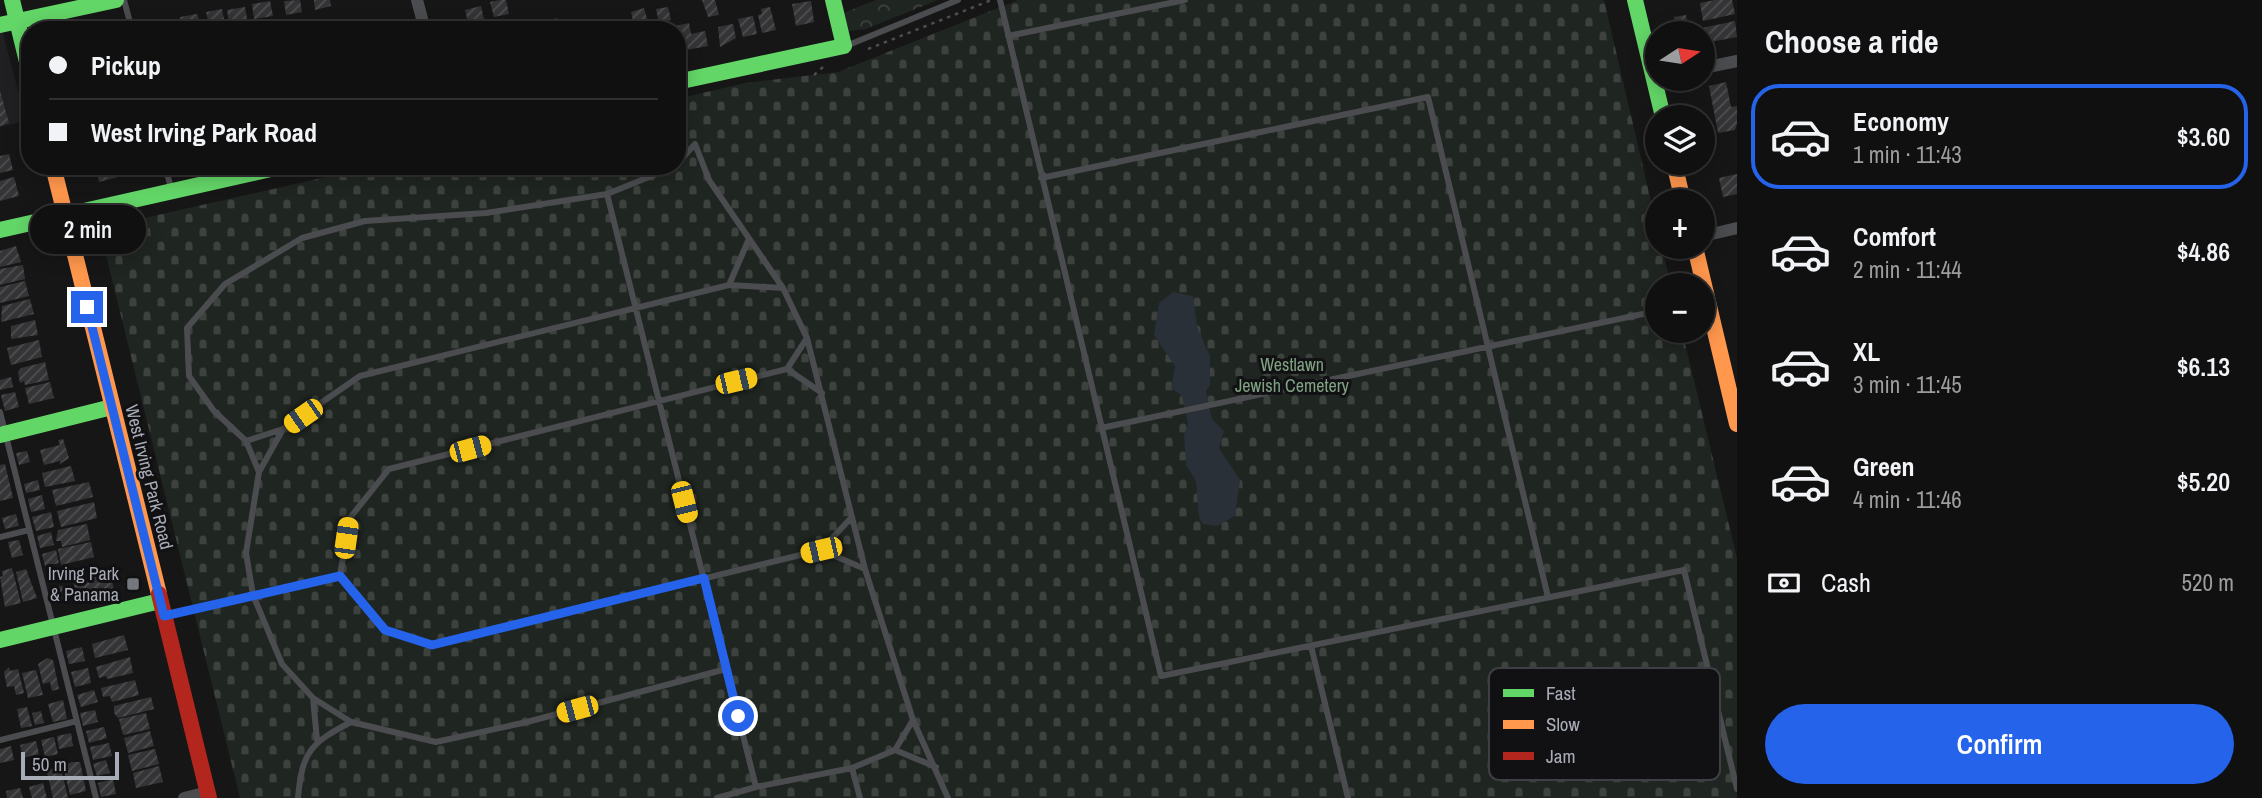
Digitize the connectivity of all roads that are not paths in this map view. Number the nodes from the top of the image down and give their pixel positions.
1 (12, 0) edge
2 (116, 0) edge
3 (124, 0) edge
4 (417, 0) edge
5 (833, 0) edge
6 (958, 0) edge
7 (1185, 0) edge
8 (1635, 0) edge
9 (1001, 3) edge
10 (16, 21) junction
11 (130, 21) edge
12 (423, 21) edge
13 (0, 24) edge
14 (1008, 36) junction
15 (1645, 39) edge
16 (21, 40) edge
17 (852, 49) junction
18 (1737, 61) edge
19 (1715, 66) edge
20 (686, 80) edge
21 (686, 154) edge
22 (54, 175) edge
23 (167, 175) edge
24 (242, 175) edge
25 (652, 175) edge
26 (1041, 178) junction
27 (171, 190) junction
28 (607, 194) junction
29 (65, 215) junction
30 (1737, 228) edge
31 (0, 230) edge
32 (1715, 233) edge
33 (748, 241) junction
34 (729, 285) junction
35 (783, 288) junction
36 (636, 307) junction
37 (1645, 313) edge
38 (1715, 326) edge
39 (807, 338) junction
40 (1488, 346) junction
41 (1730, 365) edge
42 (787, 369) junction
43 (822, 393) junction
44 (659, 400) junction
45 (112, 407) junction
46 (0, 412) edge
47 (1737, 424) edge
48 (1101, 428) junction
49 (284, 429) junction
50 (3, 434) edge
51 (246, 441) junction
52 (259, 472) junction
53 (851, 518) junction
54 (29, 530) junction
55 (0, 537) edge
56 (821, 550) junction
57 (865, 569) junction
58 (340, 576) junction
59 (704, 578) junction
60 (253, 595) junction
61 (1548, 597) junction
62 (162, 608) junction
63 (53, 627) junction
64 (0, 640) edge
65 (1311, 646) junction
66 (1708, 668) edge
67 (726, 669) junction
68 (313, 698) junction
69 (1720, 719) edge
70 (913, 720) junction
71 (77, 721) junction
72 (351, 722) junction
73 (0, 740) edge
74 (317, 740) junction
75 (895, 750) junction
76 (936, 766) junction
77 (852, 768) junction
78 (756, 787) junction
79 (1737, 789) edge
80 (208, 795) edge
81 (96, 798) edge
82 (184, 798) edge
83 (298, 798) edge
84 (717, 798) edge
85 (860, 798) edge
86 (948, 798) edge
87 (1348, 798) edge

1 - 10 street
2 - 10 street
3 - 11 lane
4 - 12 street
5 - 17 street
6 - 17 lane
7 - 14 lane
8 - 15 street
9 - 14 lane
10 - 13 street
10 - 16 street
14 - 26 lane
17 - 20 street
18 - 19 street
21 - 33 lane
22 - 29 street, West Irving Park Road
23 - 27 lane
24 - 27 street
25 - 28 lane
26 - 40 lane
26 - 48 lane
27 - 29 street
28 - 36 lane
28 - 51 lane
29 - 31 street
29 - 45 street, West Irving Park Road
30 - 32 street
33 - 34 lane
33 - 35 lane
34 - 35 lane
34 - 36 lane
35 - 39 lane
36 - 44 lane
36 - 49 lane
37 - 40 lane
38 - 41 street
39 - 42 lane
39 - 43 lane
40 - 48 lane
40 - 61 lane
41 - 47 street
42 - 43 lane
42 - 44 lane
43 - 53 lane
44 - 58 lane
44 - 59 lane
45 - 50 street
45 - 62 street, West Irving Park Road
46 - 50 lane
48 - 65 lane
49 - 51 lane
49 - 52 lane
50 - 54 lane
51 - 52 lane
52 - 60 lane
53 - 56 lane
53 - 57 lane
54 - 55 lane
54 - 63 lane
56 - 57 lane
56 - 59 lane
57 - 70 lane
58 - 59 lane
58 - 60 lane
59 - 67 lane
60 - 62 lane
60 - 68 lane
61 - 65 lane
61 - 66 lane
62 - 63 street
62 - 80 street, West Irving Park Road
63 - 64 street
63 - 71 lane
65 - 87 lane
67 - 72 lane
67 - 78 lane
68 - 72 lane
68 - 74 lane
69 - 79 lane
70 - 75 lane
70 - 76 lane
71 - 73 lane
71 - 81 lane
72 - 74 lane
74 - 83 lane
75 - 76 lane
75 - 77 lane
76 - 86 lane
77 - 78 lane
77 - 85 lane
78 - 84 lane
80 - 82 street

